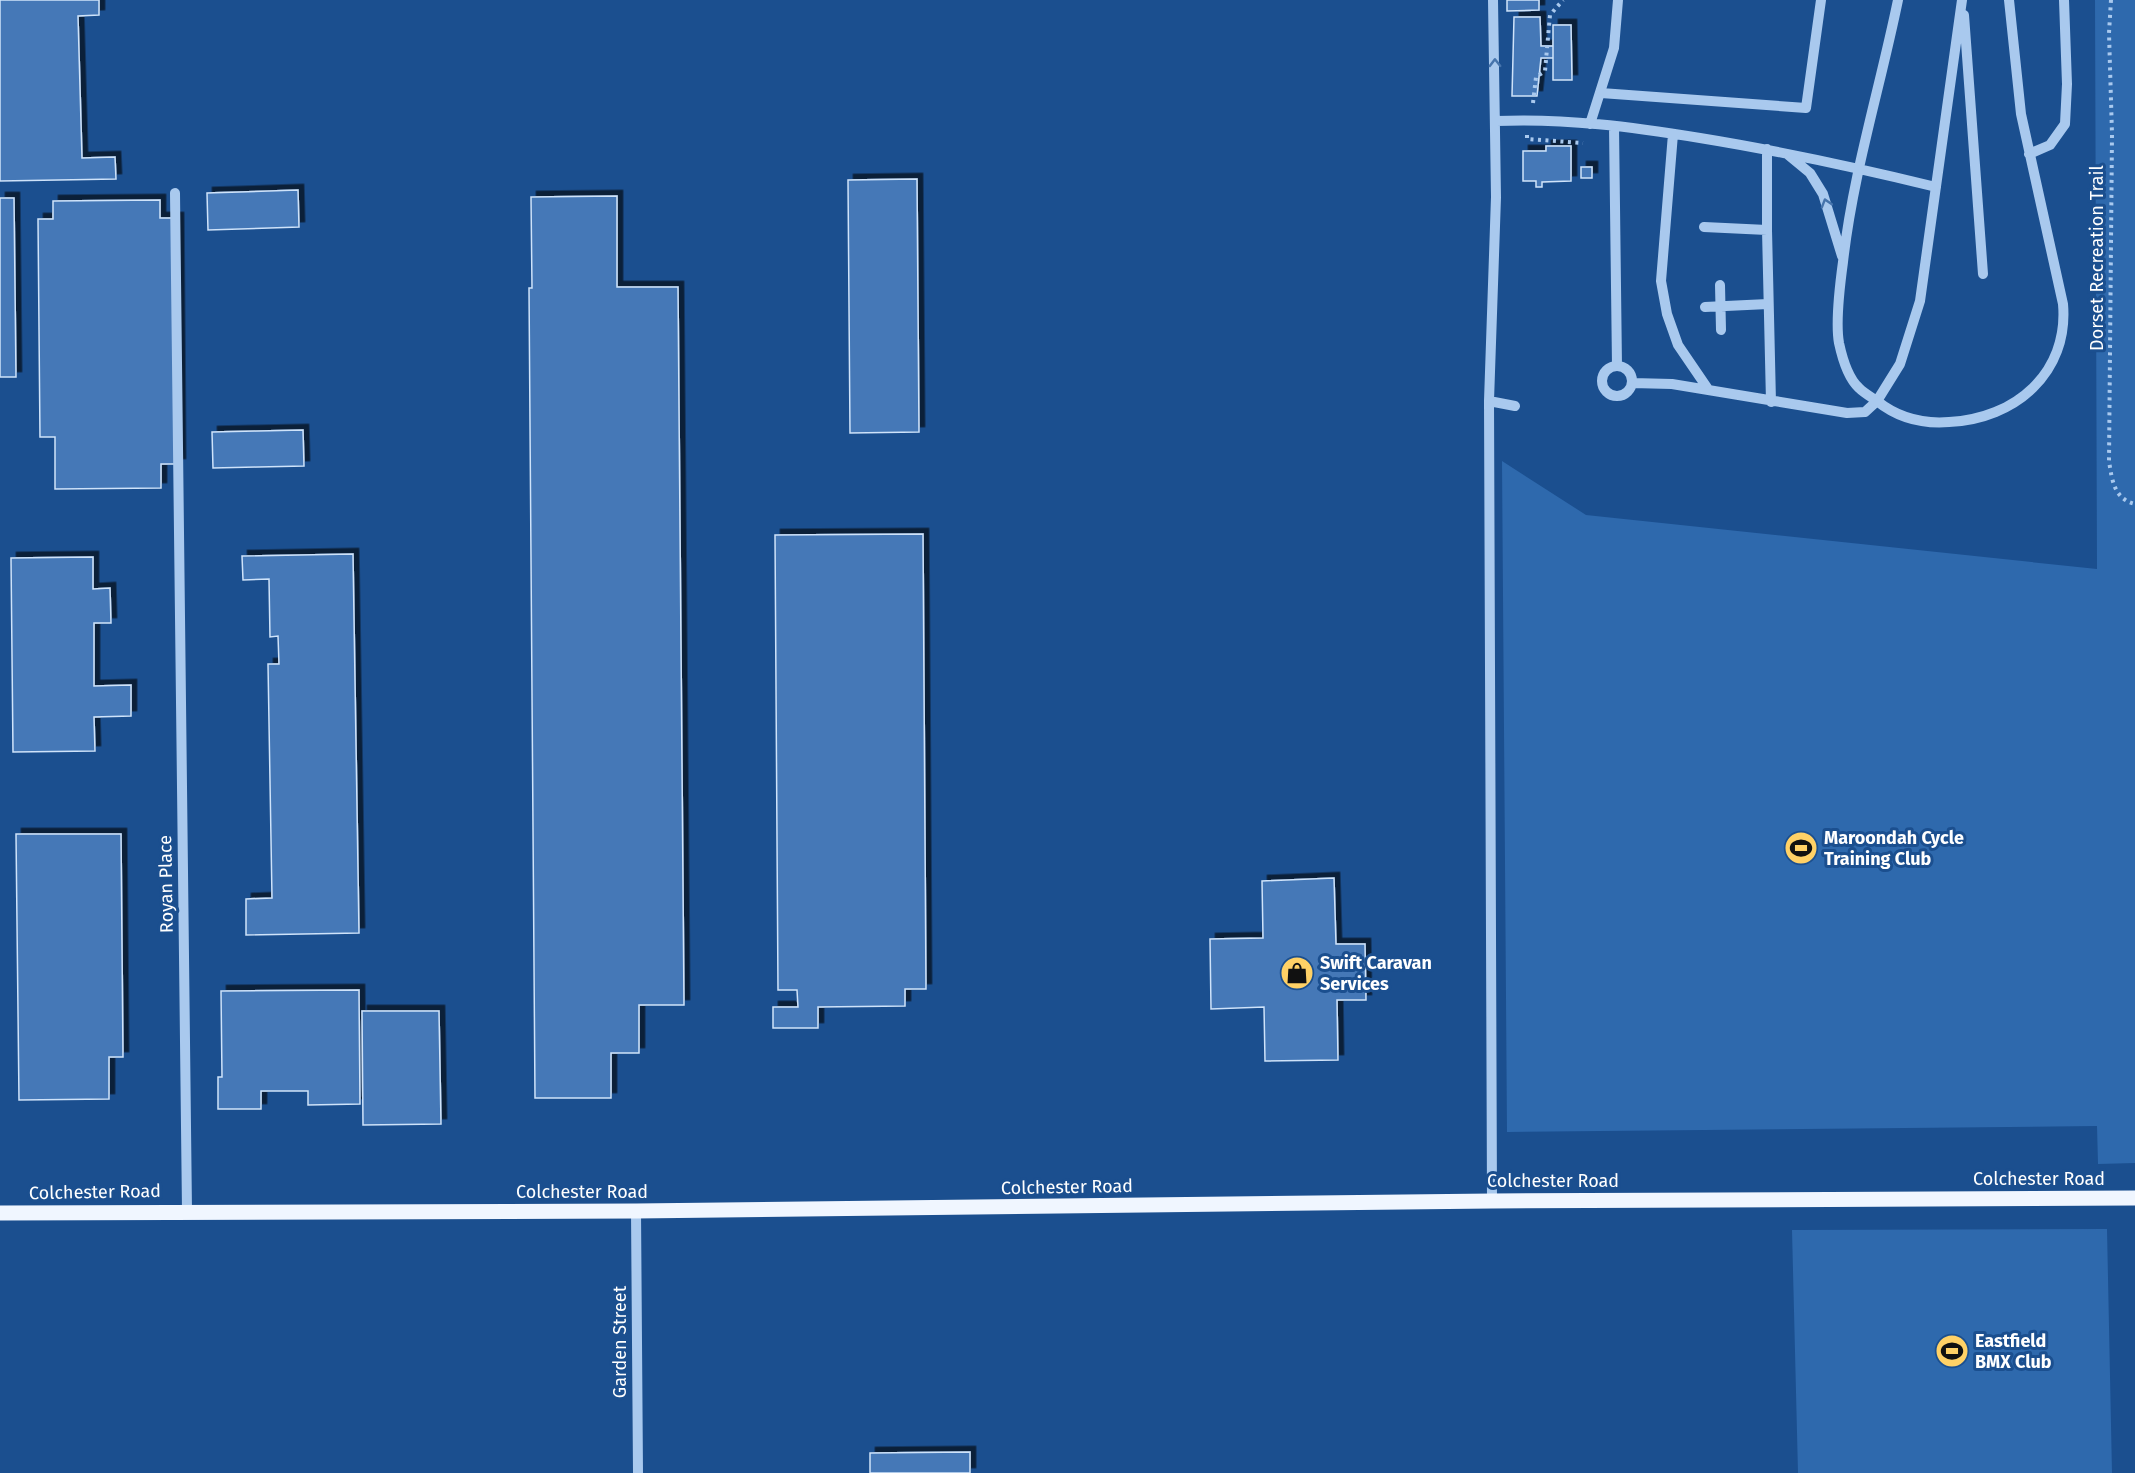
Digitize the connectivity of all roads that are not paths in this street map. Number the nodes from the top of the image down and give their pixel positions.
1 (1493, 0) edge
2 (1618, 0) edge
3 (1821, 0) edge
4 (1898, 0) edge
5 (1963, 0) edge
6 (2009, 0) edge
7 (2064, 0) edge
8 (1601, 93) junction
9 (1496, 121) junction
10 (1590, 124) junction
11 (1614, 126) junction
12 (1673, 134) junction
13 (1767, 149) junction
14 (1786, 153) junction
15 (2029, 154) junction
16 (1858, 168) junction
17 (1936, 187) junction
18 (175, 193) dead end
19 (1704, 227) dead end
20 (1767, 230) junction
21 (1843, 259) junction
22 (1983, 274) dead end
23 (1720, 285) dead end
24 (1768, 304) junction
25 (1722, 306) junction
26 (1705, 307) dead end
27 (1721, 330) dead end
28 (1617, 366) junction
29 (1632, 383) junction
30 (1708, 389) junction
31 (1489, 401) junction
32 (1877, 401) junction
33 (1772, 402) junction
34 (1515, 406) dead end
35 (2135, 1198) edge
36 (1492, 1201) junction
37 (187, 1211) junction
38 (636, 1211) junction
39 (0, 1212) edge
40 (638, 1473) edge

9 -> 1 street
2 - 8 street
3 - 8 street
4 - 16 street
5 - 17 street
5 - 22 street
6 - 15 street
7 - 15 street
8 - 10 street
9 - 10 street
9 - 31 street
10 - 11 street
11 - 12 street
11 - 28 street
12 - 13 street
12 - 30 street
13 - 14 street
13 - 20 street
14 - 16 street
21 -> 14 street
15 - 32 street
16 - 17 street
16 - 21 street
17 - 32 street
18 - 37 street, Royan Place
19 - 20 street
20 - 24 street
21 - 32 street
23 - 25 street
24 - 25 street
24 - 33 street
25 - 26 street
25 - 27 street
28 - 29 street
28 - 29 street
29 - 30 street
30 - 33 street
31 - 34 street
31 - 36 street
32 - 33 street
35 - 36 main road, Colchester Road
36 - 38 main road, Colchester Road
37 - 38 main road, Colchester Road
37 - 39 main road, Colchester Road
38 - 40 street, Garden Street

